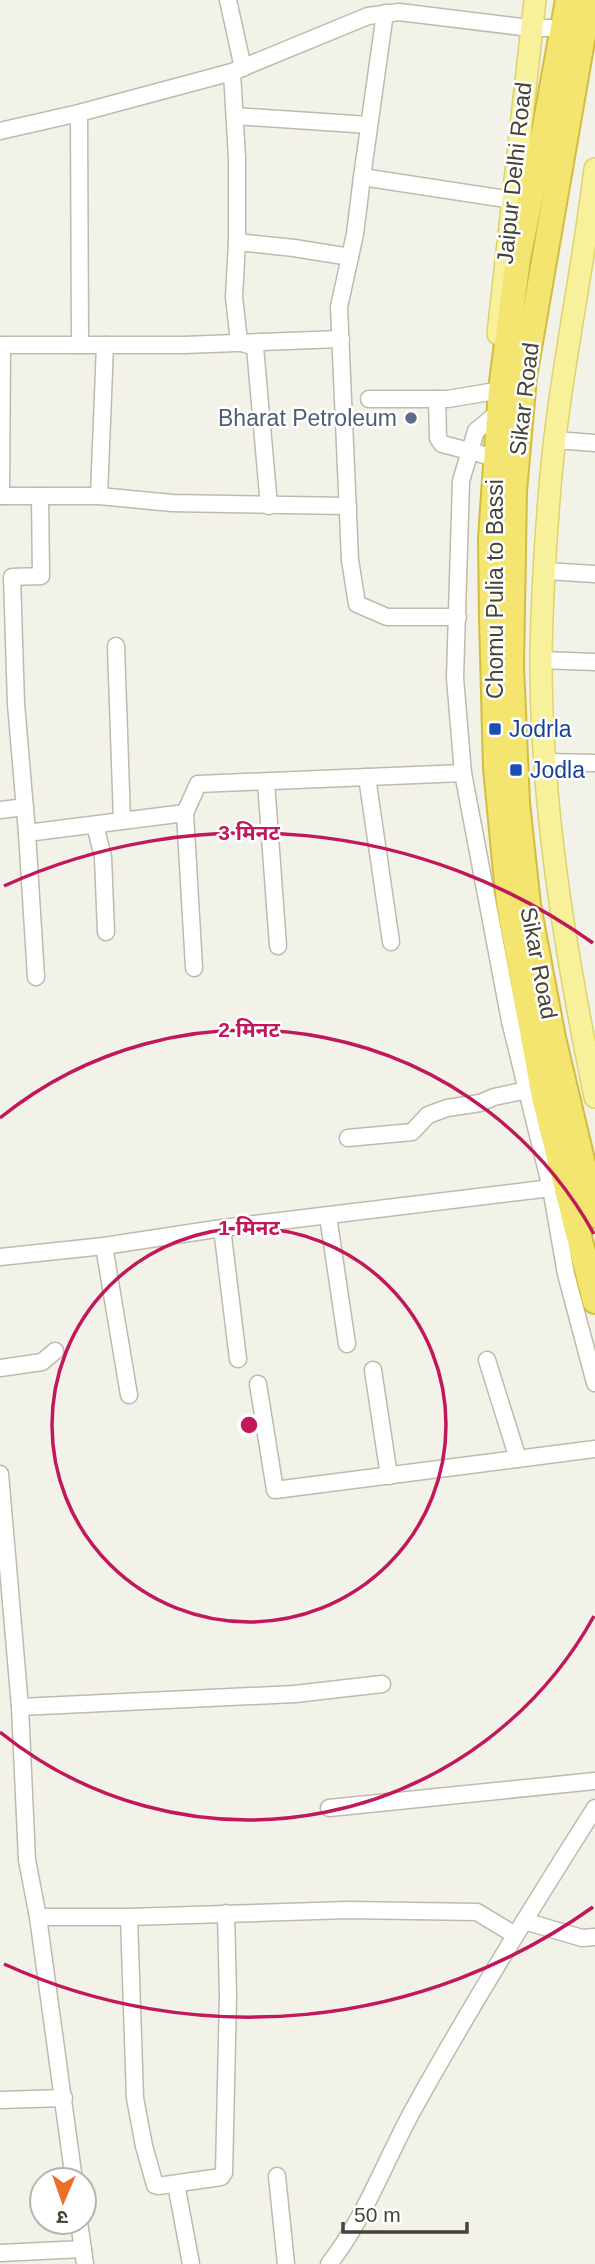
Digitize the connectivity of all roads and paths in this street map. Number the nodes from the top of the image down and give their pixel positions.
1 (228, 0) edge
2 (535, 0) edge
3 (568, 0) edge
4 (590, 0) edge
5 (369, 8) edge
6 (386, 13) junction
7 (530, 27) junction
8 (564, 28) junction
9 (237, 70) junction
10 (79, 113) junction
11 (234, 116) junction
12 (369, 125) junction
13 (0, 131) edge
14 (595, 169) edge
15 (362, 177) junction
16 (512, 200) junction
17 (590, 237) edge
18 (237, 242) junction
19 (350, 257) junction
20 (341, 339) junction
21 (239, 342) junction
22 (507, 342) junction
23 (80, 345) junction
24 (105, 345) junction
25 (369, 399) dead end
26 (438, 399) junction
27 (500, 400) junction
28 (555, 440) junction
29 (595, 443) edge
30 (469, 453) junction
31 (496, 458) junction
32 (1, 496) edge
33 (40, 496) junction
34 (99, 496) junction
35 (269, 506) junction
36 (348, 506) junction
37 (546, 571) junction
38 (595, 574) edge
39 (458, 617) junction
40 (116, 646) dead end
41 (542, 660) junction
42 (595, 662) edge
43 (545, 762) junction
44 (595, 763) edge
45 (463, 773) junction
46 (367, 777) junction
47 (266, 782) junction
48 (25, 807) junction
49 (0, 810) edge
50 (185, 813) junction
51 (122, 821) junction
52 (94, 825) junction
53 (27, 833) junction
54 (106, 932) dead end
55 (391, 942) dead end
56 (278, 946) dead end
57 (194, 968) dead end
58 (36, 977) dead end
59 (592, 1070) edge
60 (527, 1090) junction
61 (595, 1097) edge
62 (348, 1138) dead end
63 (551, 1188) junction
64 (595, 1215) edge
65 (328, 1216) junction
66 (222, 1228) junction
67 (104, 1246) junction
68 (0, 1257) edge
69 (595, 1301) edge
70 (347, 1344) dead end
71 (55, 1351) dead end
72 (238, 1359) dead end
73 (488, 1360) dead end
74 (0, 1368) edge
75 (373, 1370) dead end
76 (595, 1383) edge
77 (258, 1384) dead end
78 (129, 1395) dead end
79 (595, 1449) edge
80 (518, 1459) junction
81 (0, 1474) edge
82 (388, 1476) junction
83 (3, 1555) edge
84 (382, 1684) dead end
85 (20, 1707) junction
86 (595, 1781) edge
87 (329, 1808) dead end
88 (595, 1808) edge
89 (226, 1913) junction
90 (38, 1917) junction
91 (128, 1917) junction
92 (519, 1928) junction
93 (595, 1937) edge
94 (64, 2098) junction
95 (0, 2100) edge
96 (72, 2166) edge
97 (277, 2176) dead end
98 (176, 2184) junction
99 (81, 2236) edge
100 (0, 2253) edge
101 (84, 2257) edge
102 (191, 2264) edge
103 (286, 2264) edge
104 (329, 2264) edge

1 - 9 street
2 - 7 main road, Jaipur Delhi Road
3 - 8 highway, Chomu Pulia to Bassi
4 - 64 highway, Sikar Road
5 - 6 street
5 - 9 street
6 - 7 street
6 - 12 street
7 - 8 street
7 - 16 main road, Jaipur Delhi Road
8 - 22 highway, Chomu Pulia to Bassi
9 - 10 street
9 - 11 street
10 - 13 street
10 - 23 street
11 - 12 street
11 - 18 street
12 - 15 street
14 - 17 main road
15 - 16 street
15 - 19 street
16 - 22 main road, Jaipur Delhi Road
17 - 28 main road
18 - 19 street
18 - 21 street
19 - 20 street
20 - 21 street
20 - 36 street
21 - 24 street
21 - 35 street
22 - 27 highway, Chomu Pulia to Bassi
23 - 24 street
23 - 32 street
24 - 34 street
25 - 26 street
26 - 27 street
26 - 30 street
27 - 30 street
27 - 31 highway, Chomu Pulia to Bassi
28 - 29 street
28 - 37 main road
30 - 31 street
30 - 39 street
31 - 69 highway, Chomu Pulia to Bassi
32 - 33 street
33 - 34 street
33 - 48 street
34 - 35 street
35 - 36 street
36 - 39 street
37 - 38 street
37 - 41 main road
39 - 45 street
40 - 51 street
41 - 42 street
41 - 43 main road
43 - 44 street
43 - 59 main road
45 - 46 street
45 - 60 street
46 - 47 street
46 - 55 street
47 - 50 street
47 - 56 street
48 - 49 street
48 - 53 street
50 - 51 street
50 - 57 street
51 - 52 street
52 - 53 street
52 - 54 street
53 - 58 street
59 - 61 main road
60 - 62 street
60 - 63 street
63 - 65 street
63 - 76 street
65 - 66 street
65 - 70 street
66 - 67 street
66 - 72 street
67 - 68 street
67 - 78 street
71 - 74 street
73 - 80 street
75 - 82 street
77 - 82 street
79 - 80 street
80 - 82 street
81 - 83 street
83 - 85 street
84 - 85 street
85 - 90 street
86 - 87 street
88 - 92 street
89 - 91 street
89 - 92 street
89 - 98 street
90 - 91 street
90 - 94 street
91 - 98 street
92 - 93 street
92 - 104 street
94 - 95 street
94 - 96 street
97 - 103 street
98 - 102 street
99 - 101 street
100 - 101 street

